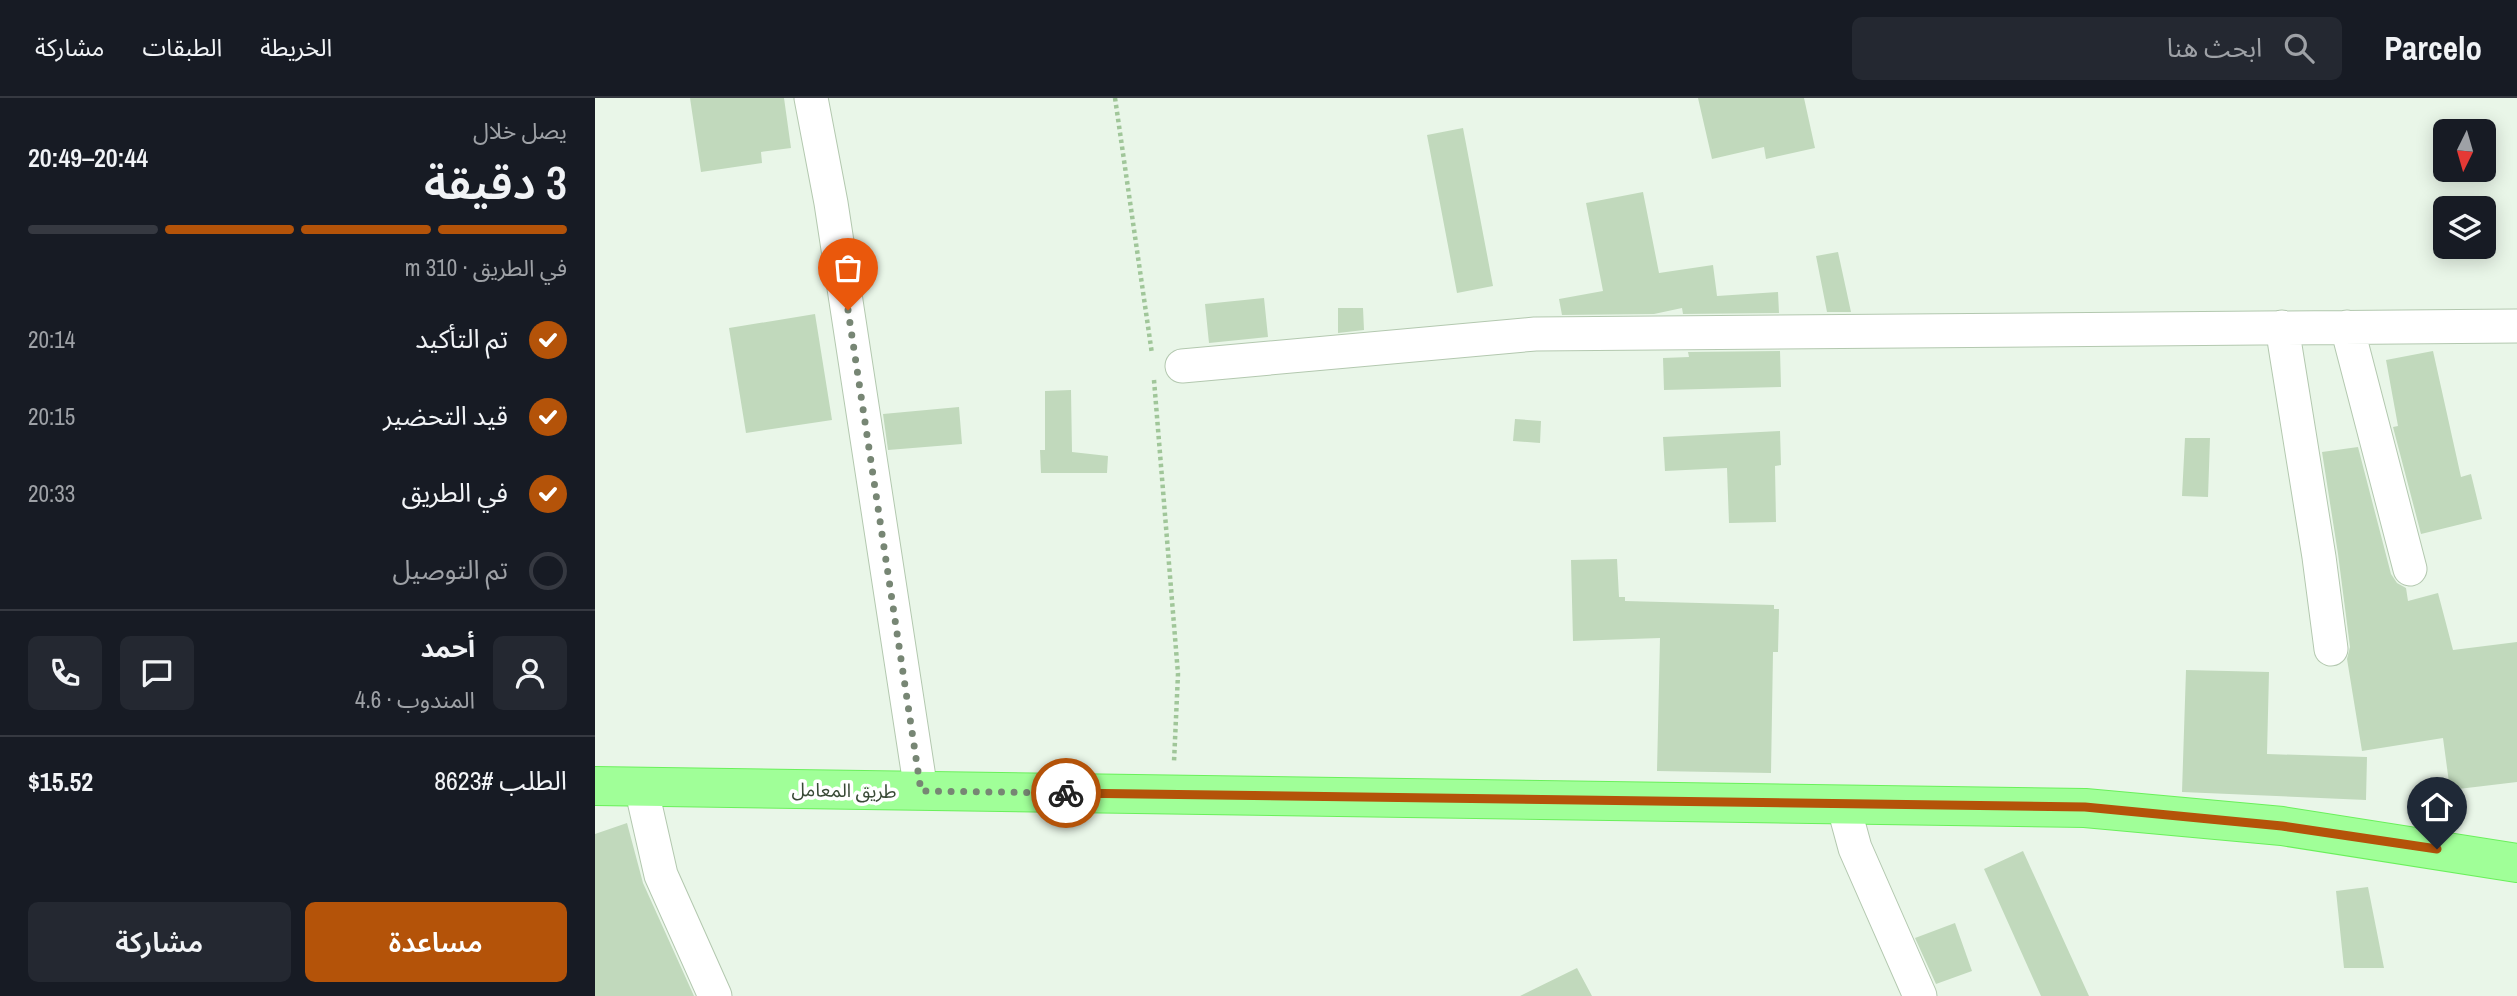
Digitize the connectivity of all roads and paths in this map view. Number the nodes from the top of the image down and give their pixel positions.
1 (811, 98) edge
2 (1115, 98) edge
3 (2517, 326) edge
4 (2282, 327) junction
5 (2347, 327) junction
6 (1162, 364) junction
7 (2410, 569) dead end
8 (2331, 649) dead end
9 (595, 786) edge
10 (641, 787) junction
11 (921, 791) junction
12 (1172, 795) junction
13 (1843, 804) junction
14 (2517, 863) edge
15 (715, 996) edge
16 (1920, 996) edge

1 - 11 street
2 - 6 path
3 - 5 street
4 - 5 street
4 - 6 street
4 - 8 street
5 - 7 street
6 - 12 path
9 - 10 main road, طريق المعامل
10 - 11 main road, طريق المعامل
10 - 15 street
11 - 12 main road, طريق المعامل
12 - 13 main road, طريق المعامل
13 - 14 main road, طريق المعامل
13 - 16 street

